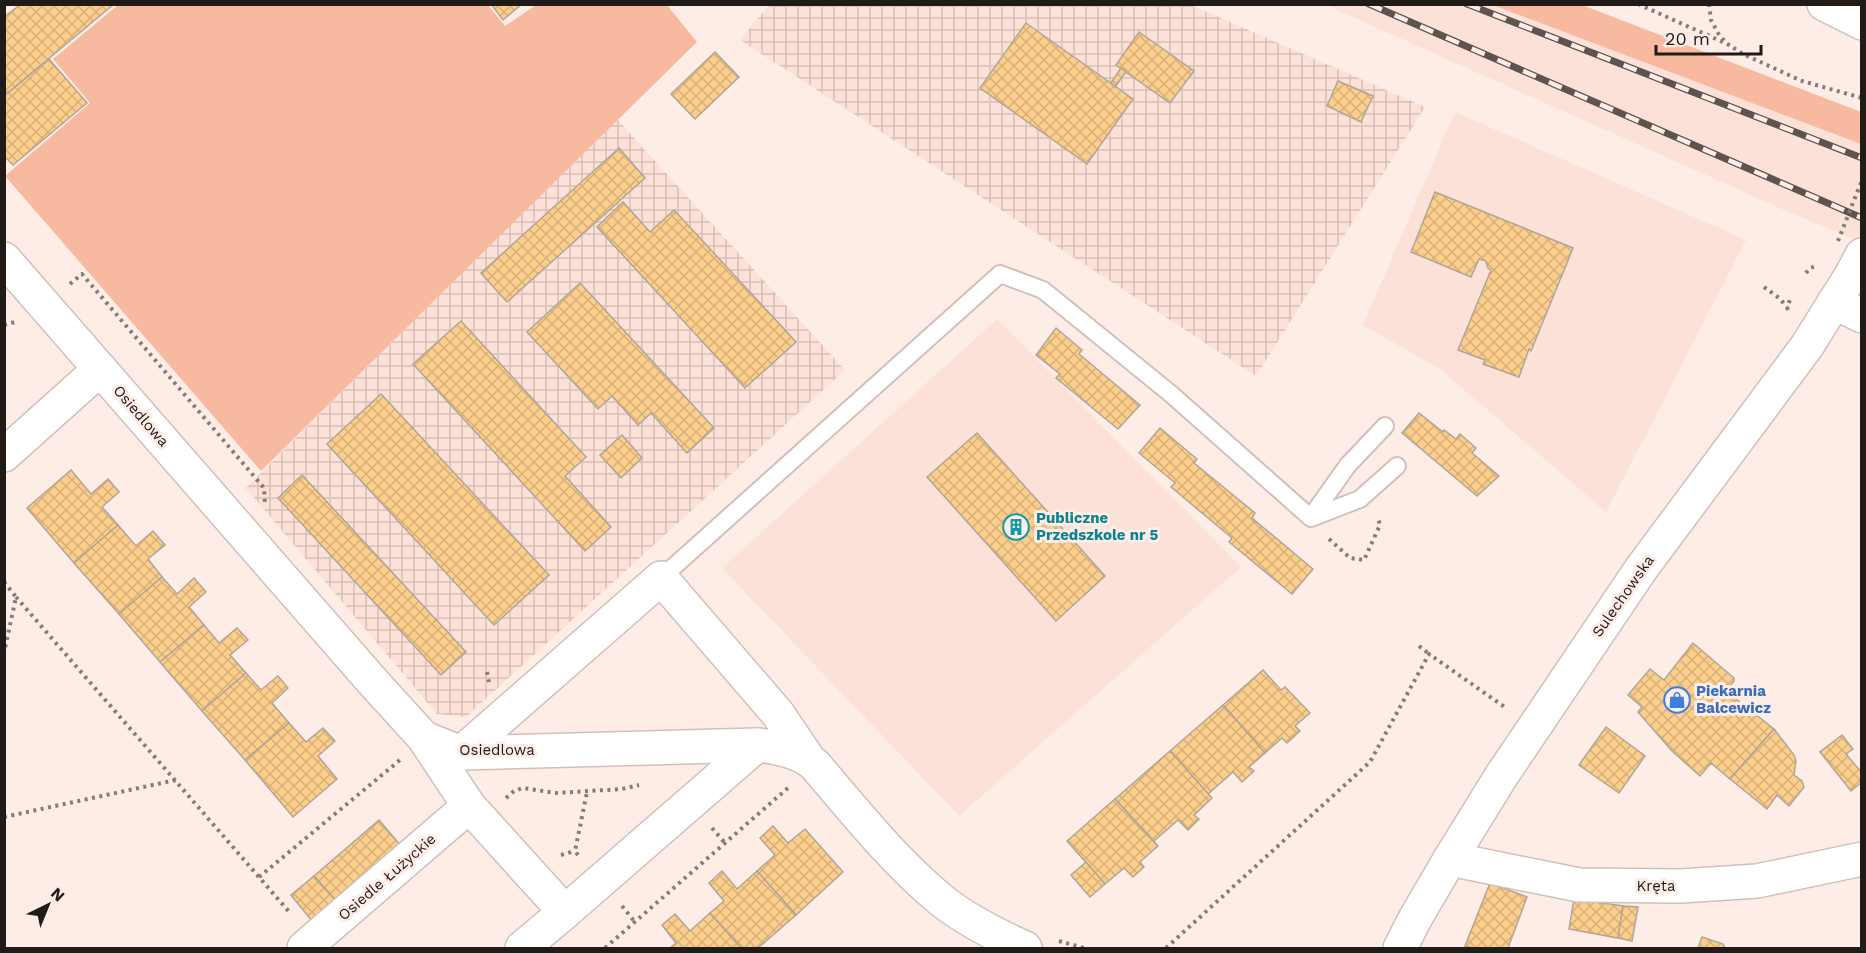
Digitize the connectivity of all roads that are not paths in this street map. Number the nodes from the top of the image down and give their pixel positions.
1 (1824, 4) edge
2 (1862, 23) edge
3 (1850, 248) edge
4 (4, 259) edge
5 (1848, 309) edge
6 (100, 369) junction
7 (1385, 426) dead end
8 (4, 454) edge
9 (1397, 465) dead end
10 (1311, 518) junction
11 (661, 578) junction
12 (416, 745) junction
13 (757, 745) junction
14 (461, 753) junction
15 (812, 763) junction
16 (475, 813) junction
17 (1450, 859) junction
18 (1862, 859) edge
19 (565, 912) junction
20 (309, 944) edge
21 (522, 948) edge
22 (1024, 948) edge
23 (1400, 948) edge

1 - 2 street
3 - 5 street, Sulechowska
4 - 6 street, Osiedlowa
5 - 17 street, Sulechowska
6 - 8 street
6 - 12 street, Osiedlowa
7 - 10 lane
9 - 10 lane
10 - 11 lane
11 - 14 street
11 - 15 street
12 - 14 street, Osiedlowa
12 - 16 street
13 - 14 street, Osiedlowa
13 - 15 street, Osiedlowa
13 - 19 street
15 - 22 street, Osiedlowa
16 - 19 street
16 - 20 street, Osiedle Łużyckie
17 - 18 street, Kręta
17 - 23 street, Sulechowska
19 - 21 street

